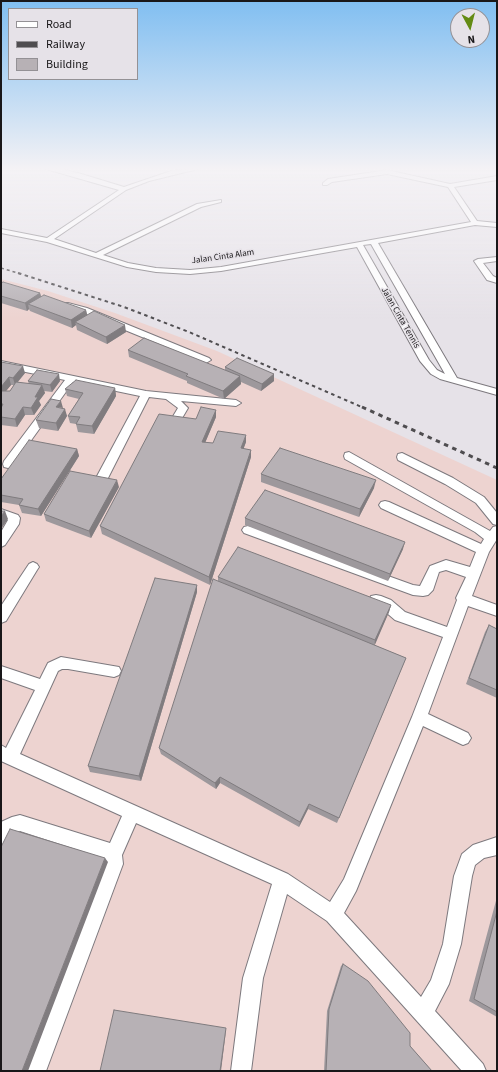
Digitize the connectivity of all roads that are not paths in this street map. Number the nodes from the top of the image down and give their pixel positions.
1 (79, 219) edge
2 (170, 219) edge
3 (472, 219) edge
4 (475, 223) junction
5 (497, 225) edge
6 (1, 231) edge
7 (48, 240) junction
8 (373, 241) junction
9 (358, 244) junction
10 (97, 255) junction
11 (497, 259) edge
12 (497, 281) edge
13 (62, 304) edge
14 (441, 359) junction
15 (206, 360) dead end
16 (425, 361) junction
17 (1, 364) edge
18 (71, 378) junction
19 (453, 380) junction
20 (497, 392) edge
21 (146, 394) junction
22 (169, 396) junction
23 (236, 403) dead end
24 (174, 423) edge
25 (349, 456) dead end
26 (402, 457) dead end
27 (8, 464) dead end
28 (102, 478) edge
29 (385, 505) dead end
30 (1, 513) edge
31 (497, 521) edge
32 (248, 530) dead end
33 (494, 534) edge
34 (1, 542) edge
35 (483, 550) junction
36 (33, 567) dead end
37 (473, 574) junction
38 (364, 595) edge
39 (463, 598) junction
40 (497, 611) edge
41 (1, 618) edge
42 (450, 634) junction
43 (114, 670) dead end
44 (1, 672) edge
45 (43, 686) junction
46 (419, 717) junction
47 (463, 738) dead end
48 (5, 755) edge
49 (132, 813) junction
50 (1, 839) edge
51 (497, 846) edge
52 (113, 855) junction
53 (282, 880) junction
54 (333, 915) junction
55 (423, 1013) junction
56 (36, 1071) edge
57 (241, 1071) edge
58 (476, 1071) edge

1 - 7 street
2 - 10 street
3 - 4 street
4 - 5 street, Jalan Cinta Alam
4 - 8 street, Jalan Cinta Alam
6 - 7 street, Jalan Cinta Alam
7 - 10 street, Jalan Cinta Alam
8 - 9 street, Jalan Cinta Alam
8 - 14 street, Jalan Cinta Tennis
9 - 10 street, Jalan Cinta Alam
9 - 16 street, Jalan Cinta Tennis
11 - 12 street
13 - 15 street
14 - 16 street
14 - 19 street, Jalan Cinta Tennis
16 - 19 street, Jalan Cinta Tennis
17 - 18 street
18 - 21 street
18 - 27 street
19 - 20 street, Jalan Cinta Tennis
21 - 22 street
21 - 28 street
22 - 23 street
22 - 24 street
25 - 33 street
26 - 31 street
29 - 35 street
30 - 34 street
32 - 37 street
33 - 35 street
35 - 37 street
36 - 41 street
37 - 39 street
38 - 42 street
39 - 40 street
39 - 42 street
42 - 46 street
43 - 45 street
44 - 45 street
45 - 48 street
46 - 47 street
46 - 54 street
48 - 49 street
49 - 52 street
49 - 53 street
50 - 52 street
51 - 55 street
52 - 56 street
53 - 54 street
53 - 57 street
54 - 55 street
55 - 58 street

